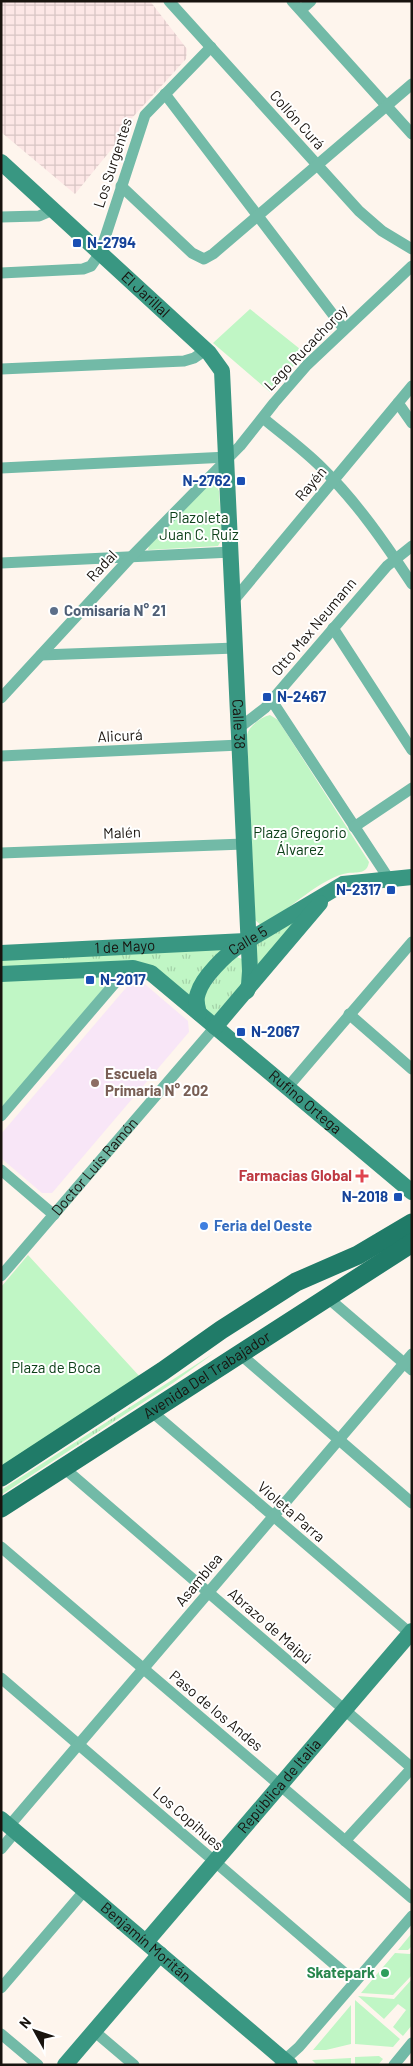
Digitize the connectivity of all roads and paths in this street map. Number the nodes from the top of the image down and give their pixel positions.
1 (292, 1) edge
2 (311, 1) edge
3 (173, 3) edge
4 (301, 10) junction
5 (211, 47) junction
6 (412, 84) edge
7 (165, 94) junction
8 (387, 105) junction
9 (412, 134) edge
10 (1, 162) edge
11 (317, 165) junction
12 (121, 186) junction
13 (53, 210) junction
14 (258, 216) junction
15 (1, 217) edge
16 (412, 249) edge
17 (100, 253) junction
18 (412, 266) edge
19 (1, 273) edge
20 (344, 329) junction
21 (206, 350) junction
22 (1, 369) edge
23 (412, 386) edge
24 (398, 403) junction
25 (262, 418) junction
26 (412, 424) edge
27 (228, 457) junction
28 (1, 468) edge
29 (334, 481) junction
30 (412, 546) edge
31 (232, 552) junction
32 (131, 557) junction
33 (394, 558) junction
34 (1, 563) edge
35 (412, 584) edge
36 (234, 600) junction
37 (333, 628) junction
38 (236, 648) junction
39 (41, 655) junction
40 (1, 698) edge
41 (272, 701) junction
42 (239, 728) junction
43 (240, 745) junction
44 (412, 750) edge
45 (1, 756) edge
46 (412, 788) edge
47 (354, 827) junction
48 (244, 844) junction
49 (1, 853) edge
50 (404, 880) edge
51 (329, 893) junction
52 (248, 941) junction
53 (412, 942) edge
54 (1, 953) edge
55 (127, 969) junction
56 (1, 974) edge
57 (246, 991) junction
58 (199, 1013) junction
59 (349, 1014) junction
60 (215, 1027) junction
61 (412, 1069) edge
62 (287, 1088) junction
63 (1, 1116) edge
64 (1, 1170) edge
65 (412, 1192) edge
66 (54, 1215) junction
67 (412, 1223) edge
68 (412, 1244) edge
69 (1, 1276) edge
70 (328, 1298) junction
71 (240, 1354) junction
72 (409, 1363) edge
73 (151, 1411) junction
74 (339, 1440) junction
75 (64, 1468) junction
76 (1, 1477) edge
77 (412, 1503) edge
78 (1, 1508) edge
79 (273, 1516) junction
80 (1, 1547) edge
81 (208, 1593) junction
82 (411, 1633) edge
83 (143, 1669) junction
84 (1, 1678) edge
85 (344, 1710) junction
86 (78, 1745) junction
87 (412, 1768) edge
88 (280, 1786) junction
89 (9, 1825) edge
90 (346, 1841) junction
91 (1, 1849) edge
92 (215, 1862) junction
93 (85, 1890) junction
94 (412, 1898) edge
95 (412, 1916) edge
96 (146, 1942) junction
97 (160, 1954) junction
98 (355, 1982) junction
99 (1, 1988) edge
100 (94, 2030) junction
101 (1, 2034) edge
102 (412, 2043) edge
103 (284, 2063) edge
104 (38, 2065) edge
105 (65, 2065) edge
106 (134, 2065) edge
107 (394, 2065) edge

1 - 4 street
2 - 4 street
3 - 5 street, Collón Curá
4 - 8 street
5 - 7 street, Los Surgentes
5 - 11 street, Collón Curá
6 - 8 street
7 - 12 street, Los Surgentes
7 - 14 street
8 - 9 street
8 - 11 street
10 - 13 street, El Jarillal
11 - 14 street
11 - 16 street, Collón Curá
12 - 14 street
12 - 17 street, Los Surgentes
13 - 15 street
13 - 17 street, El Jarillal
14 - 20 street
17 - 19 street
17 - 21 street, El Jarillal
18 - 20 street, Lago Rucachoroy
20 - 25 street, Lago Rucachoroy
21 - 22 street
21 - 27 street, El Jarillal
23 - 24 street, Rayén
24 - 26 street
24 - 29 street, Rayén
25 - 27 street, Lago Rucachoroy
25 - 29 street
27 - 28 street
27 - 31 street, Calle 38
27 - 32 street, Radal
29 - 33 street
29 - 36 street, Rayén
30 - 33 street, Otto Max Neumann
31 - 32 street
31 - 36 street, Calle 38
32 - 34 street
32 - 39 street, Radal
33 - 35 street
33 - 37 street, Otto Max Neumann
36 - 38 street, Calle 38
37 - 41 street, Otto Max Neumann
37 - 44 street
38 - 39 street
38 - 42 street, Calle 38
39 - 40 street, Radal
41 - 42 street, Otto Max Neumann
41 - 47 street
42 - 43 street, Calle 38
43 - 45 street, Alicurá
43 - 48 street, Calle 38
46 - 47 street
47 - 50 street
48 - 49 street, Malén
48 - 52 street, Calle 38
50 - 51 street, Calle 5
51 - 52 street, Calle 5
51 - 57 street, Calle 5
52 - 54 street, 1 de Mayo
52 - 57 street, Calle 38
52 - 58 street, Calle 5
53 - 59 street
55 - 56 street, 1 de Mayo
55 - 58 street, 1 de Mayo
55 - 63 street
57 - 60 street, Doctor Luis Ramón
58 - 60 street, Rufino Ortega
59 - 61 street
59 - 62 street
60 - 62 street, Rufino Ortega
60 - 66 street, Doctor Luis Ramón
62 - 65 street, Rufino Ortega
64 - 66 street
66 - 69 street, Doctor Luis Ramón
67 - 76 main road, Avenida Del Trabajador
68 - 70 main road, Avenida Del Trabajador
70 - 71 main road, Avenida Del Trabajador
70 - 72 street
71 - 73 main road, Avenida Del Trabajador
71 - 74 street
72 - 74 street, Asamblea
73 - 75 main road, Avenida Del Trabajador
73 - 79 street, Violeta Parra
74 - 77 street
74 - 79 street, Asamblea
75 - 78 main road, Avenida Del Trabajador
75 - 81 street, Abrazo de Maipú
79 - 81 street, Asamblea
79 - 82 street, Violeta Parra
80 - 83 street, Paso de los Andes
81 - 83 street, Asamblea
81 - 85 street, Abrazo de Maipú
82 - 85 street, República de Italia
83 - 86 street, Asamblea
83 - 88 street, Paso de los Andes
84 - 86 street, Los Copihues
85 - 87 street, Abrazo de Maipú
85 - 88 street, República de Italia
86 - 89 street, Asamblea
86 - 92 street, Los Copihues
87 - 90 street
88 - 90 street, Paso de los Andes
88 - 92 street, República de Italia
89 - 91 street, Asamblea
89 - 93 street, Benjamín Moritán
90 - 94 street, Paso de los Andes
92 - 96 street, República de Italia
92 - 98 street, Los Copihues
93 - 96 street, Benjamín Moritán
93 - 99 street
95 - 98 street
96 - 97 street, Benjamín Moritán
97 - 100 street
97 - 103 street, Benjamín Moritán
98 - 103 street
100 - 105 street
100 - 106 street
101 - 104 street
102 - 107 street

